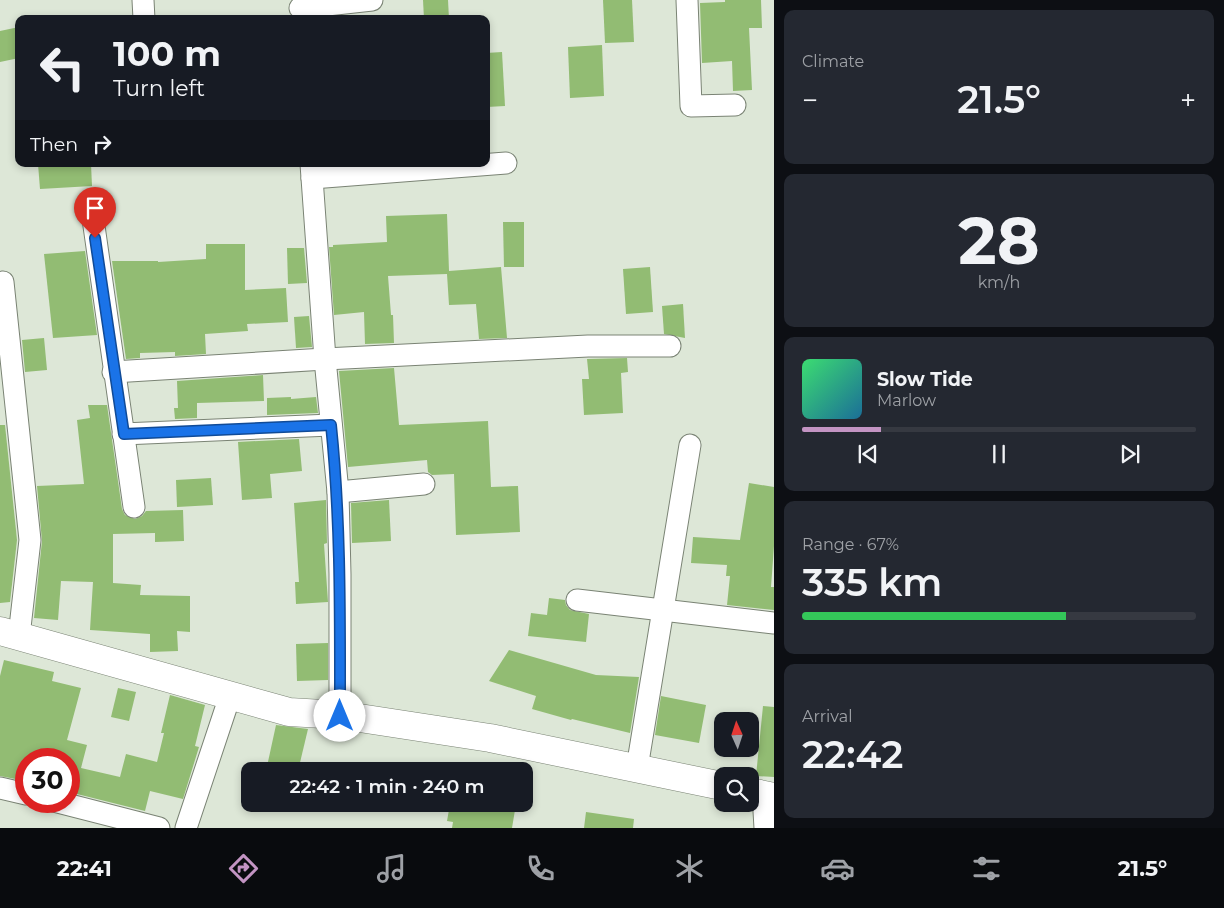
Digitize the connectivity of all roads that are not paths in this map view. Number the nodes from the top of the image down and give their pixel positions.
1 (143, 0) edge
2 (372, 0) edge
3 (687, 0) edge
4 (300, 9) edge
5 (144, 15) edge
6 (735, 105) dead end
7 (506, 163) dead end
8 (490, 164) edge
9 (408, 167) edge
10 (311, 171) edge
11 (92, 219) dead end
12 (3, 282) dead end
13 (670, 346) dead end
14 (325, 358) junction
15 (114, 372) junction
16 (331, 425) junction
17 (124, 434) junction
18 (690, 445) dead end
19 (424, 484) dead end
20 (338, 492) junction
21 (134, 507) dead end
22 (577, 600) dead end
23 (663, 610) junction
24 (774, 624) edge
25 (9, 634) edge
26 (230, 696) junction
27 (340, 716) junction
28 (637, 768) junction
29 (714, 784) edge
30 (0, 788) edge
31 (15, 791) edge
32 (762, 794) edge
33 (80, 808) edge
34 (159, 828) edge
35 (186, 828) edge
36 (765, 828) edge

1 - 5 street
2 - 4 street
3 - 6 street
7 - 8 street
9 - 10 street
10 - 14 street
11 - 15 street
12 - 25 street
13 - 14 street
14 - 15 street
14 - 16 street
15 - 17 street
16 - 17 street
16 - 20 street
17 - 21 street
18 - 23 street
19 - 20 street
20 - 27 street
22 - 23 street
23 - 24 street
23 - 28 street
25 - 26 main road
26 - 27 main road
26 - 35 street
27 - 28 main road
28 - 29 main road
30 - 31 street
32 - 36 street
33 - 34 street

